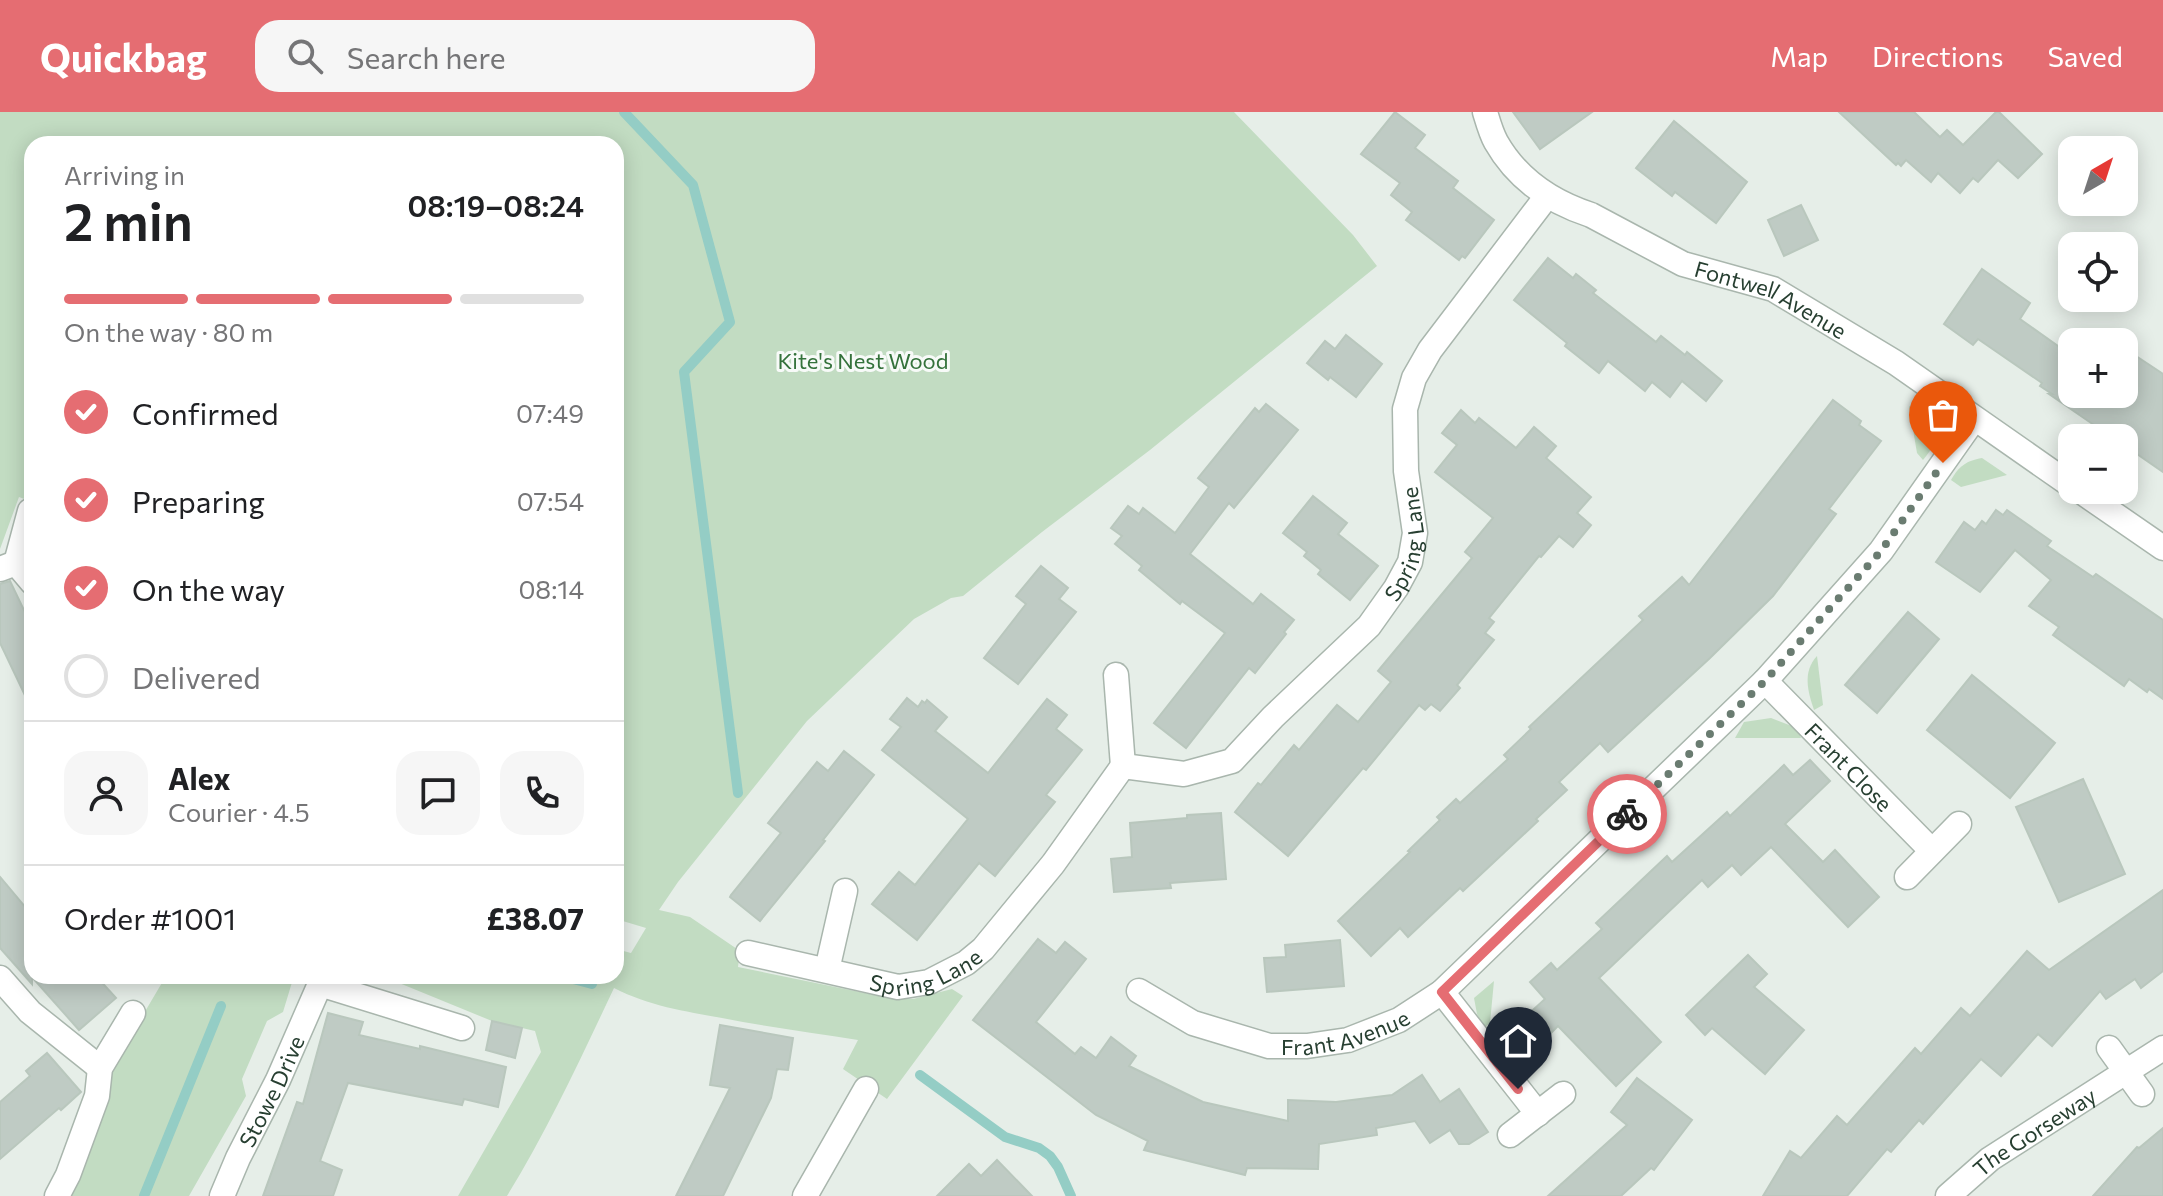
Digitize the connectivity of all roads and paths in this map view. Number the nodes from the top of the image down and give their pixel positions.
1 (1485, 112) edge
2 (1547, 196) junction
3 (1974, 419) junction
4 (2058, 476) edge
5 (2099, 504) edge
6 (24, 526) edge
7 (2163, 548) edge
8 (8, 566) edge
9 (1116, 675) dead end
10 (1765, 681) junction
11 (1123, 766) junction
12 (1959, 824) dead end
13 (1932, 851) junction
14 (1907, 877) dead end
15 (845, 891) dead end
16 (748, 953) dead end
17 (827, 970) junction
18 (0, 978) edge
19 (317, 984) edge
20 (331, 984) edge
21 (1139, 991) dead end
22 (1442, 992) junction
23 (133, 1013) dead end
24 (462, 1028) dead end
25 (2109, 1048) dead end
26 (2163, 1048) edge
27 (100, 1068) junction
28 (2126, 1072) junction
29 (866, 1089) dead end
30 (1563, 1094) dead end
31 (2142, 1094) dead end
32 (1538, 1114) junction
33 (1510, 1135) dead end
34 (57, 1196) edge
35 (222, 1196) edge
36 (805, 1196) edge
37 (1948, 1196) edge

1 - 2 street, Fontwell Avenue
2 - 3 street, Fontwell Avenue
2 - 11 street, Spring Lane
3 - 4 street, Fontwell Avenue
3 - 10 street, Frant Avenue
5 - 7 street
6 - 8 street
9 - 11 street
10 - 13 street, Frant Close
10 - 22 street, Frant Avenue
11 - 17 street, Spring Lane
12 - 13 street
13 - 14 street
15 - 17 street
16 - 17 street, Spring Lane
18 - 27 street
19 - 35 street, Stowe Drive
20 - 24 street, Stowe Drive
21 - 22 street, Frant Avenue
22 - 32 street
23 - 27 street
25 - 28 street
26 - 28 street, The Gorseway
27 - 34 street
28 - 31 street
28 - 37 street, The Gorseway
29 - 36 street
30 - 32 street
32 - 33 street

